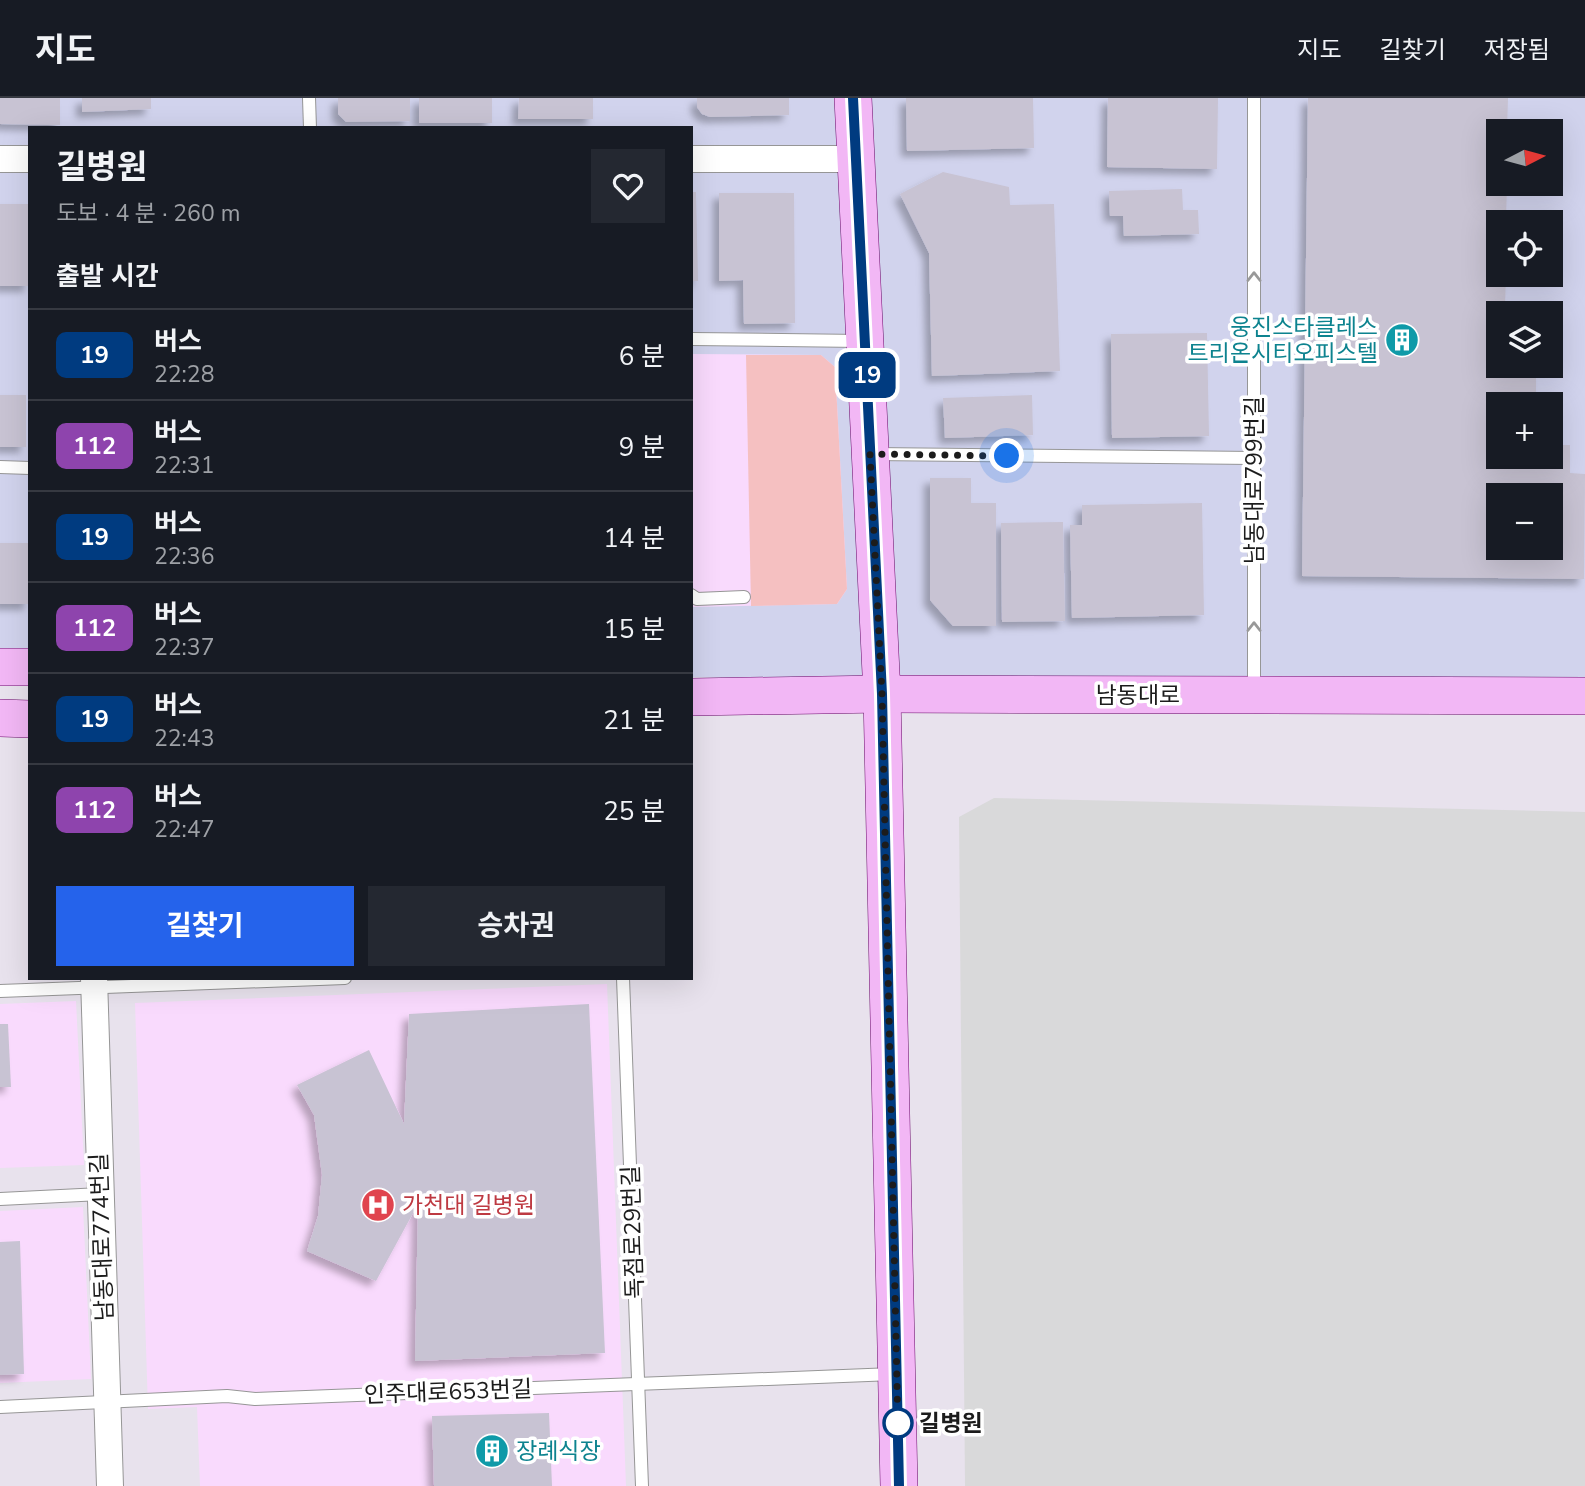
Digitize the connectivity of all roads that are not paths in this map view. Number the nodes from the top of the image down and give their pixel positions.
1 (309, 98) edge
2 (853, 98) edge
3 (1254, 98) edge
4 (310, 126) edge
5 (0, 159) edge
6 (28, 159) edge
7 (693, 159) edge
8 (856, 159) junction
9 (693, 338) edge
10 (865, 341) junction
11 (870, 454) junction
12 (1254, 458) junction
13 (0, 467) edge
14 (28, 468) edge
15 (693, 596) edge
16 (744, 597) dead end
17 (0, 667) edge
18 (28, 667) edge
19 (882, 694) junction
20 (1254, 695) junction
21 (1585, 696) edge
22 (693, 697) edge
23 (0, 718) edge
24 (28, 719) edge
25 (245, 980) edge
26 (623, 980) edge
27 (94, 983) edge
28 (0, 991) edge
29 (101, 1194) junction
30 (0, 1199) edge
31 (897, 1374) junction
32 (638, 1384) junction
33 (108, 1403) junction
34 (0, 1407) edge
35 (110, 1486) edge
36 (642, 1486) edge
37 (899, 1486) edge

1 - 4 lane
2 - 8 street
12 -> 3 lane, 남동대로799번길
5 - 6 street
7 - 8 street
8 - 10 street
9 - 10 lane
10 - 11 street
11 - 12 lane
11 - 19 street
20 -> 12 lane, 남동대로799번길
13 - 14 lane
15 - 16 lane
17 - 18 street
19 - 20 street, 남동대로
19 - 22 street, 남동대로
19 - 31 street
20 - 21 street, 남동대로
23 - 24 street
25 - 27 lane
26 - 32 lane, 독점로29번길
27 - 28 lane
27 - 29 street, 남동대로774번길
29 - 30 lane
29 - 33 street, 남동대로774번길
31 - 32 lane, 인주대로653번길
31 - 37 street
32 - 33 lane, 인주대로653번길
32 - 36 lane, 독점로29번길
33 - 34 lane, 인주대로653번길
33 - 35 street, 남동대로774번길

